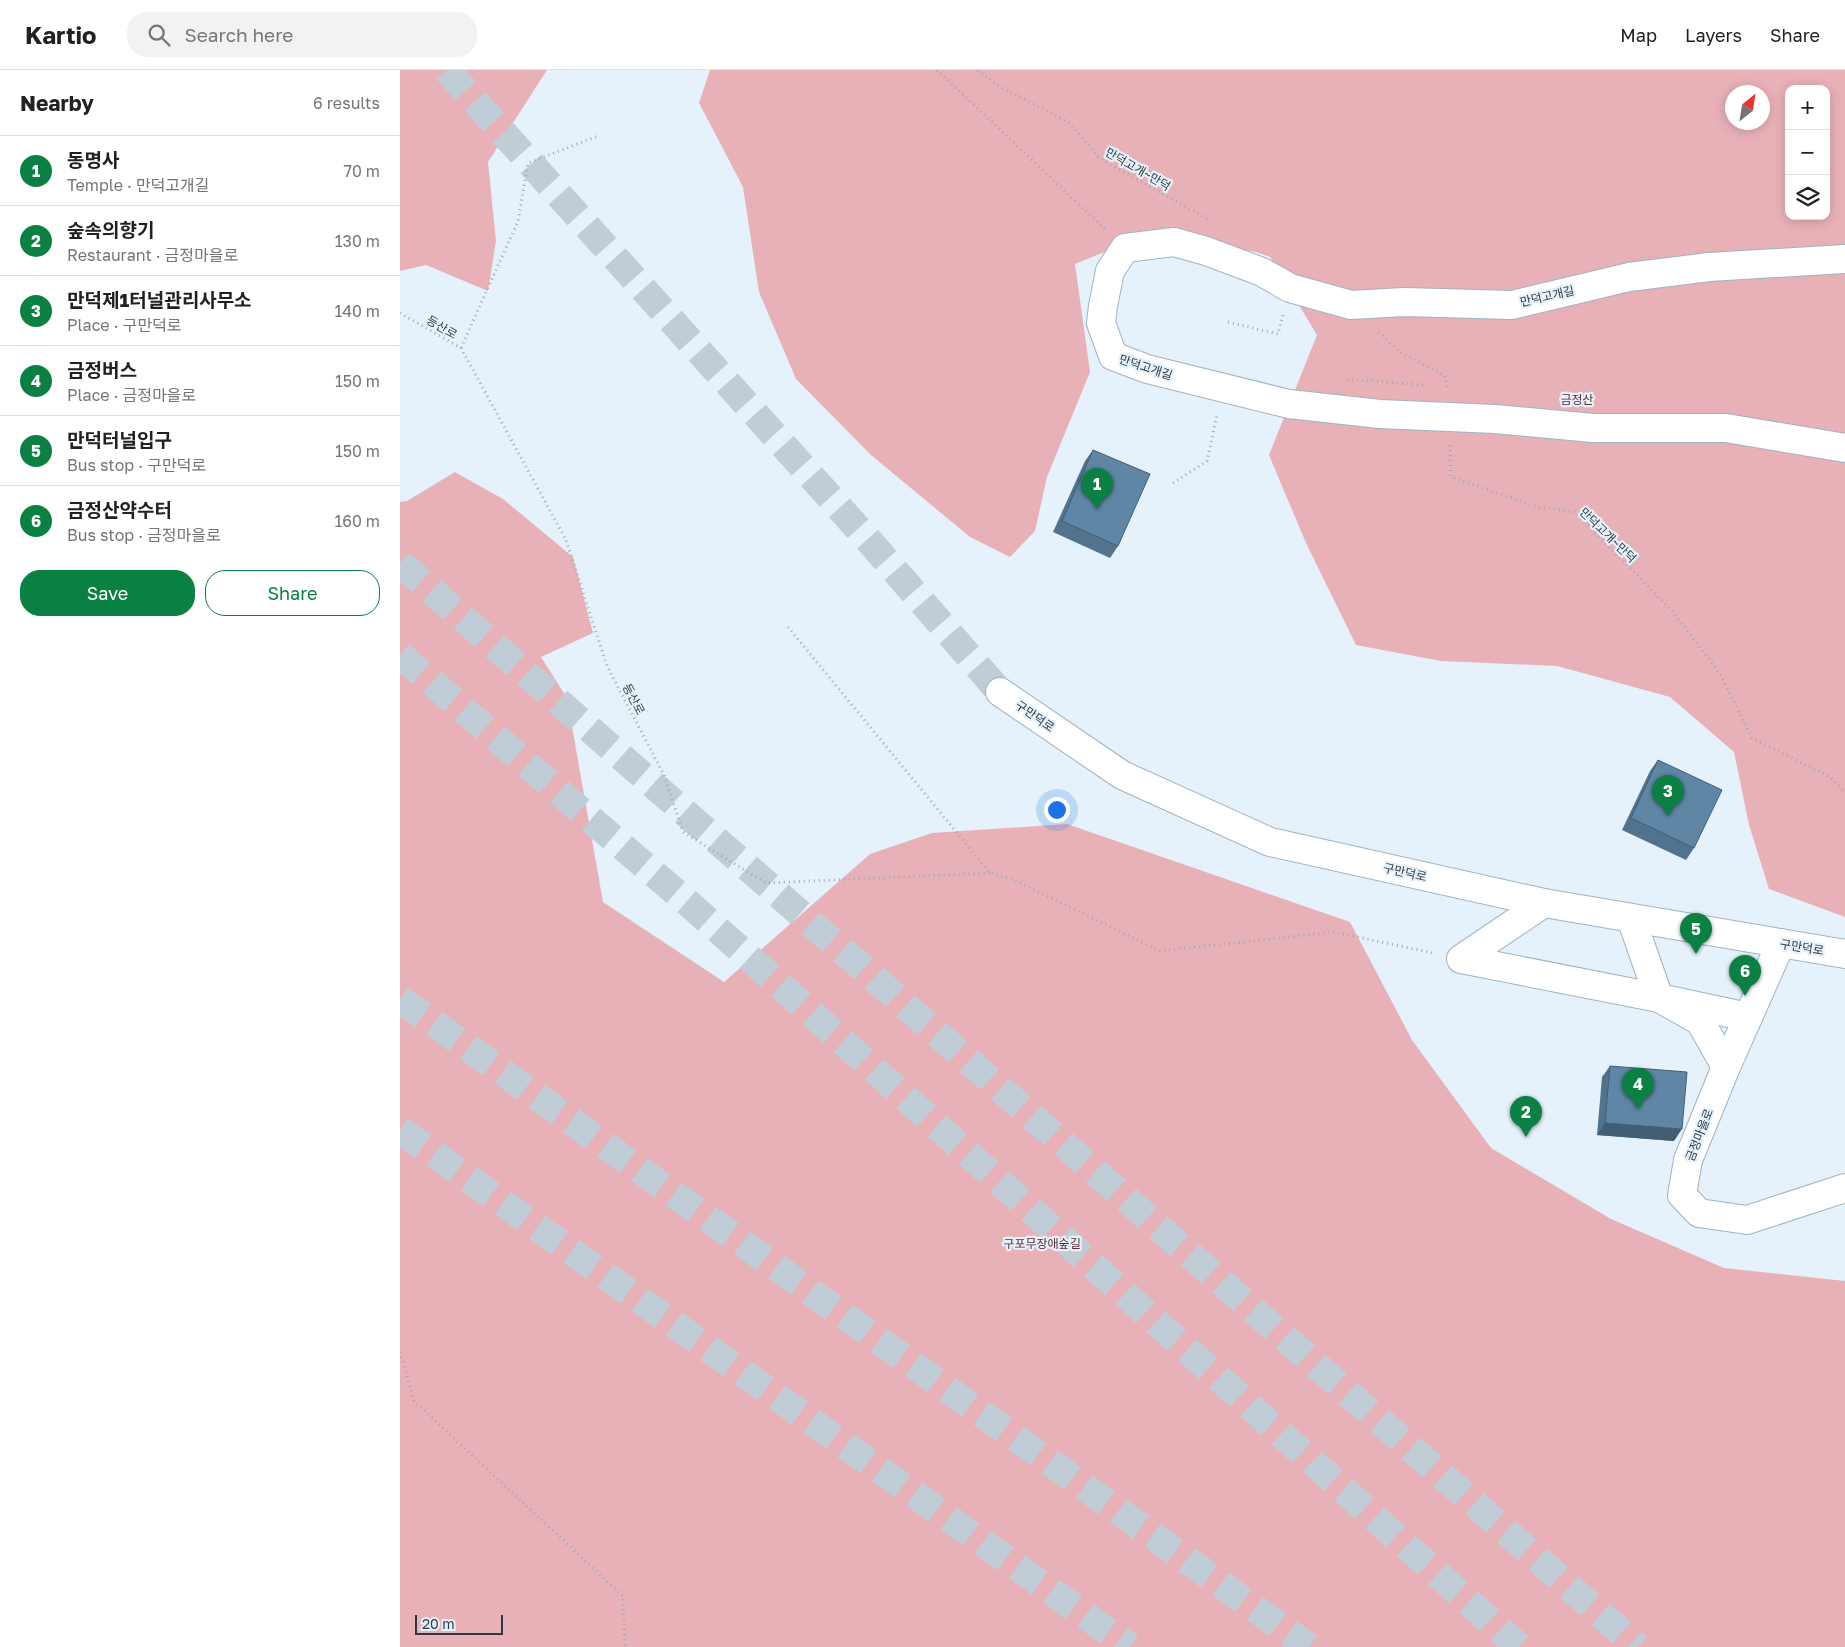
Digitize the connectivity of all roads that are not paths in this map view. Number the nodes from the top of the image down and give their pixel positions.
1 (1845, 259) edge
2 (1845, 448) edge
3 (1000, 692) tunnel mouth
4 (1544, 903) junction
5 (1631, 918) junction
6 (1781, 943) junction
7 (1845, 954) edge
8 (1659, 998) junction
9 (1748, 1017) junction
10 (1726, 1067) junction
11 (1845, 1188) edge

1 - 2 street, 만덕고개길
3 - 4 street, 구만덕로
4 - 5 street, 구만덕로
4 - 8 street
5 - 6 street, 구만덕로
5 - 8 street
6 - 7 street, 구만덕로
6 - 9 street, 금정마을로
8 - 9 street
8 - 10 street
9 - 10 street, 금정마을로
10 - 11 street, 금정마을로

